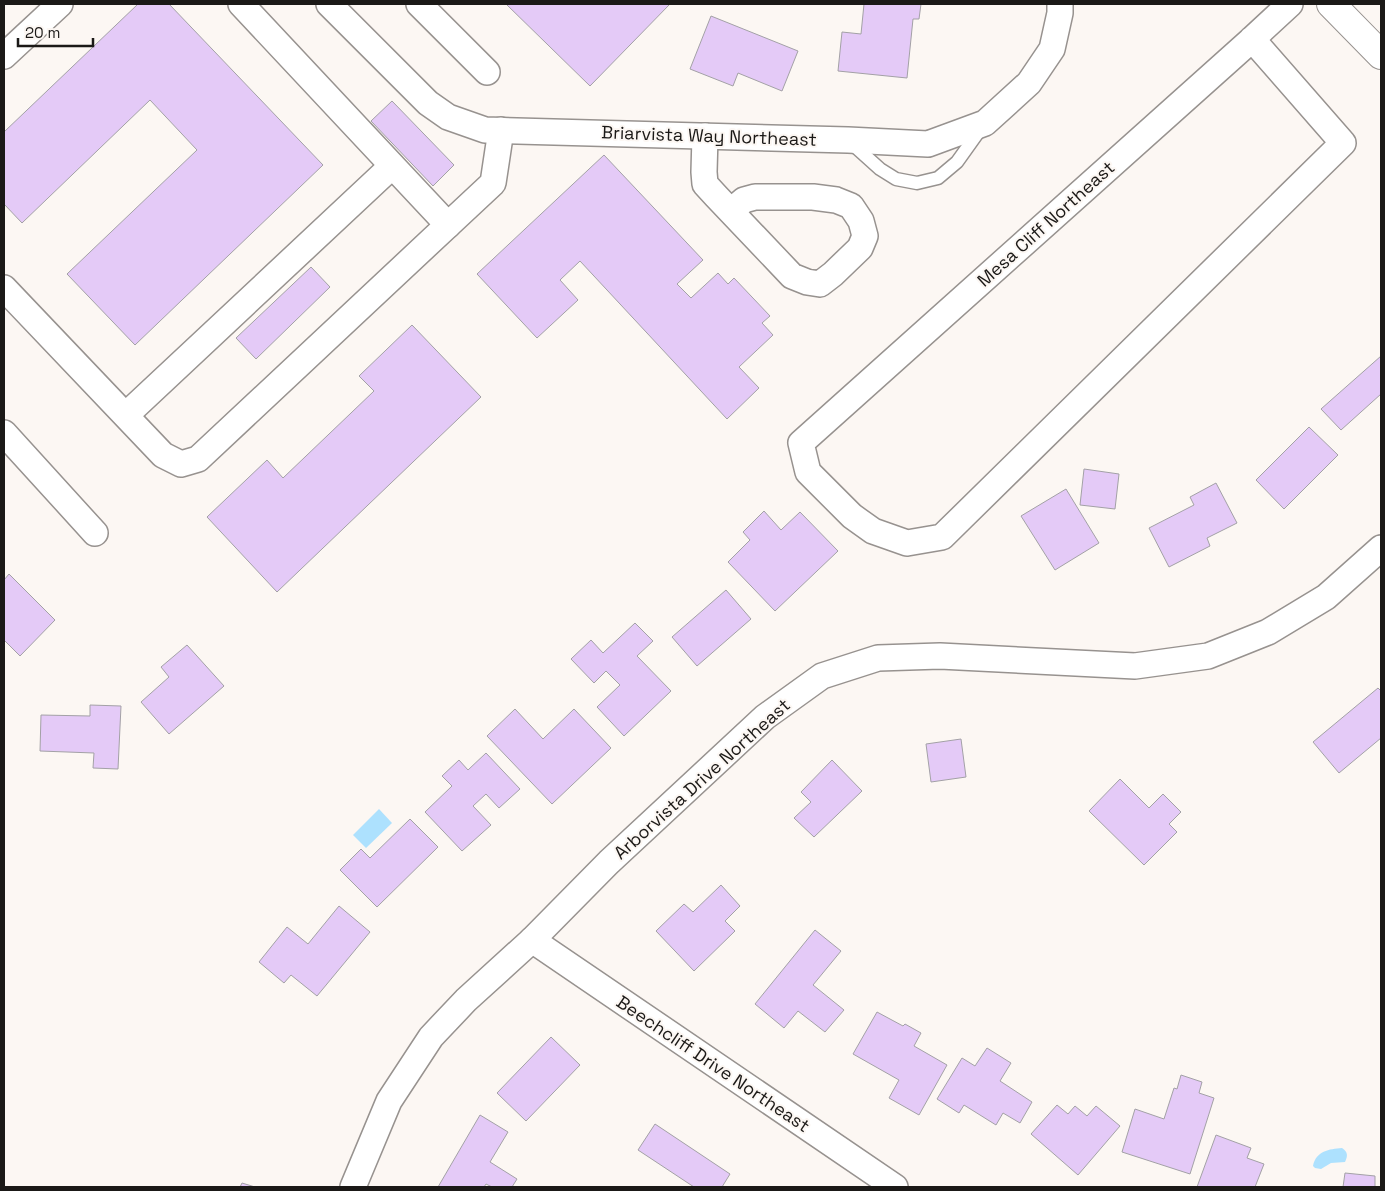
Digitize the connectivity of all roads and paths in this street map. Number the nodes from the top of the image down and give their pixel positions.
1 (60, 4) edge
2 (240, 4) edge
3 (419, 4) edge
4 (1060, 4) edge
5 (1290, 4) edge
6 (1331, 4) edge
7 (340, 7) edge
8 (1252, 39) junction
9 (1381, 55) edge
10 (4, 56) edge
11 (487, 72) dead end
12 (985, 123) junction
13 (501, 130) junction
14 (705, 136) junction
15 (848, 140) junction
16 (392, 166) junction
17 (731, 211) junction
18 (448, 225) junction
19 (4, 288) edge
20 (126, 415) junction
21 (4, 433) edge
22 (95, 533) dead end
23 (1381, 548) edge
24 (532, 940) junction
25 (353, 1187) edge
26 (895, 1187) edge

1 - 10 street
2 - 16 street
3 - 11 street
4 - 12 street, Briarvista Way Northeast
5 - 8 street, Mesa Cliff Northeast
6 - 9 main road
7 - 13 street, Briarvista Way Northeast
8 - 8 street, Mesa Cliff Northeast
12 - 15 street, Briarvista Way Northeast
12 - 15 lane
13 - 14 street, Briarvista Way Northeast
13 - 18 street
14 - 15 street, Briarvista Way Northeast
14 - 17 street
16 - 18 street
16 - 20 street
17 - 17 street
18 - 20 street
19 - 20 street
21 - 22 street
23 - 24 street, Arborvista Drive Northeast
24 - 25 street, Arborvista Drive Northeast
24 - 26 street, Beechcliff Drive Northeast

